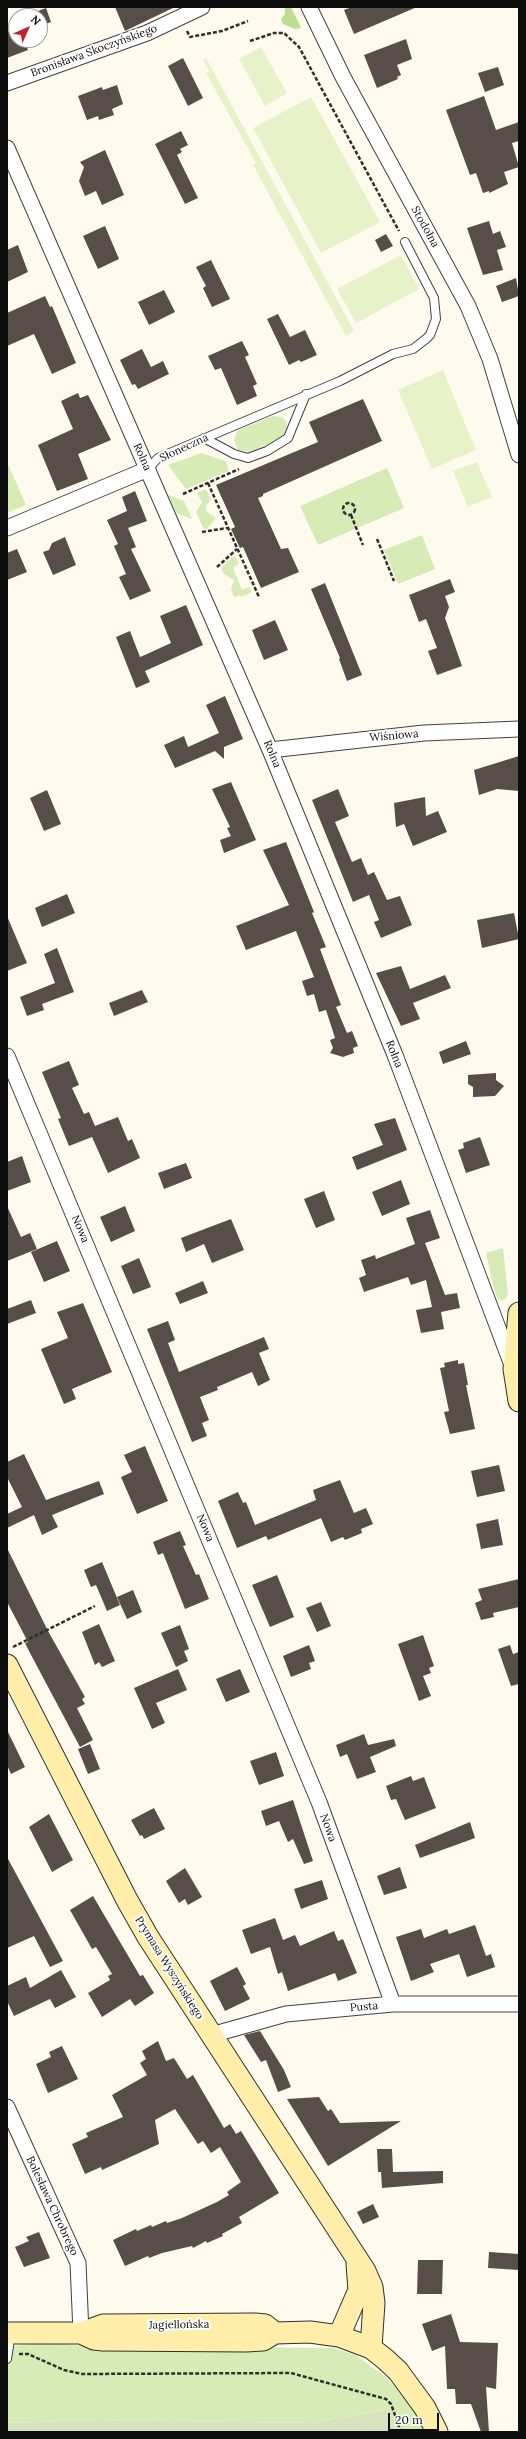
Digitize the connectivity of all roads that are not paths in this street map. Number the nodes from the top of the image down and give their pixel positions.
1 (202, 7) edge
2 (309, 7) edge
3 (7, 83) edge
4 (7, 148) edge
5 (405, 242) road end
6 (306, 394) junction
7 (204, 438) junction
8 (519, 455) edge
9 (148, 469) junction
10 (7, 528) edge
11 (519, 729) edge
12 (270, 750) junction
13 (7, 1056) edge
14 (519, 1313) edge
15 (514, 1369) junction
16 (519, 1401) edge
17 (7, 1665) edge
18 (393, 2004) junction
19 (519, 2004) edge
20 (211, 2035) junction
21 (7, 2107) edge
22 (355, 2258) junction
23 (81, 2333) junction
24 (339, 2336) junction
25 (9, 2345) edge
26 (371, 2348) junction
27 (438, 2432) edge

1 - 3 street, Bronisława Skoczyńskiego
2 - 8 street, Stodolna
4 - 9 street, Rolna
5 - 6 lane, Słoneczna
6 - 7 lane, Słoneczna
6 - 7 lane
7 - 9 lane, Słoneczna
9 - 10 street, Słoneczna
9 - 12 street, Rolna
11 - 12 street, Wiśniowa
12 - 15 street, Rolna
13 - 18 street, Nowa
14 - 15 street
15 - 16 street
17 - 20 street, Prymasa Wyszyńskiego
18 - 19 street, Pusta
18 - 20 street, Pusta
20 - 22 street, Prymasa Wyszyńskiego
21 - 23 street, Bolesława Chrobrego
22 - 24 street, Prymasa Wyszyńskiego
22 - 26 street, Prymasa Wyszyńskiego
23 - 24 street, Jagiellońska
23 - 25 street, Jagiellońska
24 - 26 street
26 - 27 street

